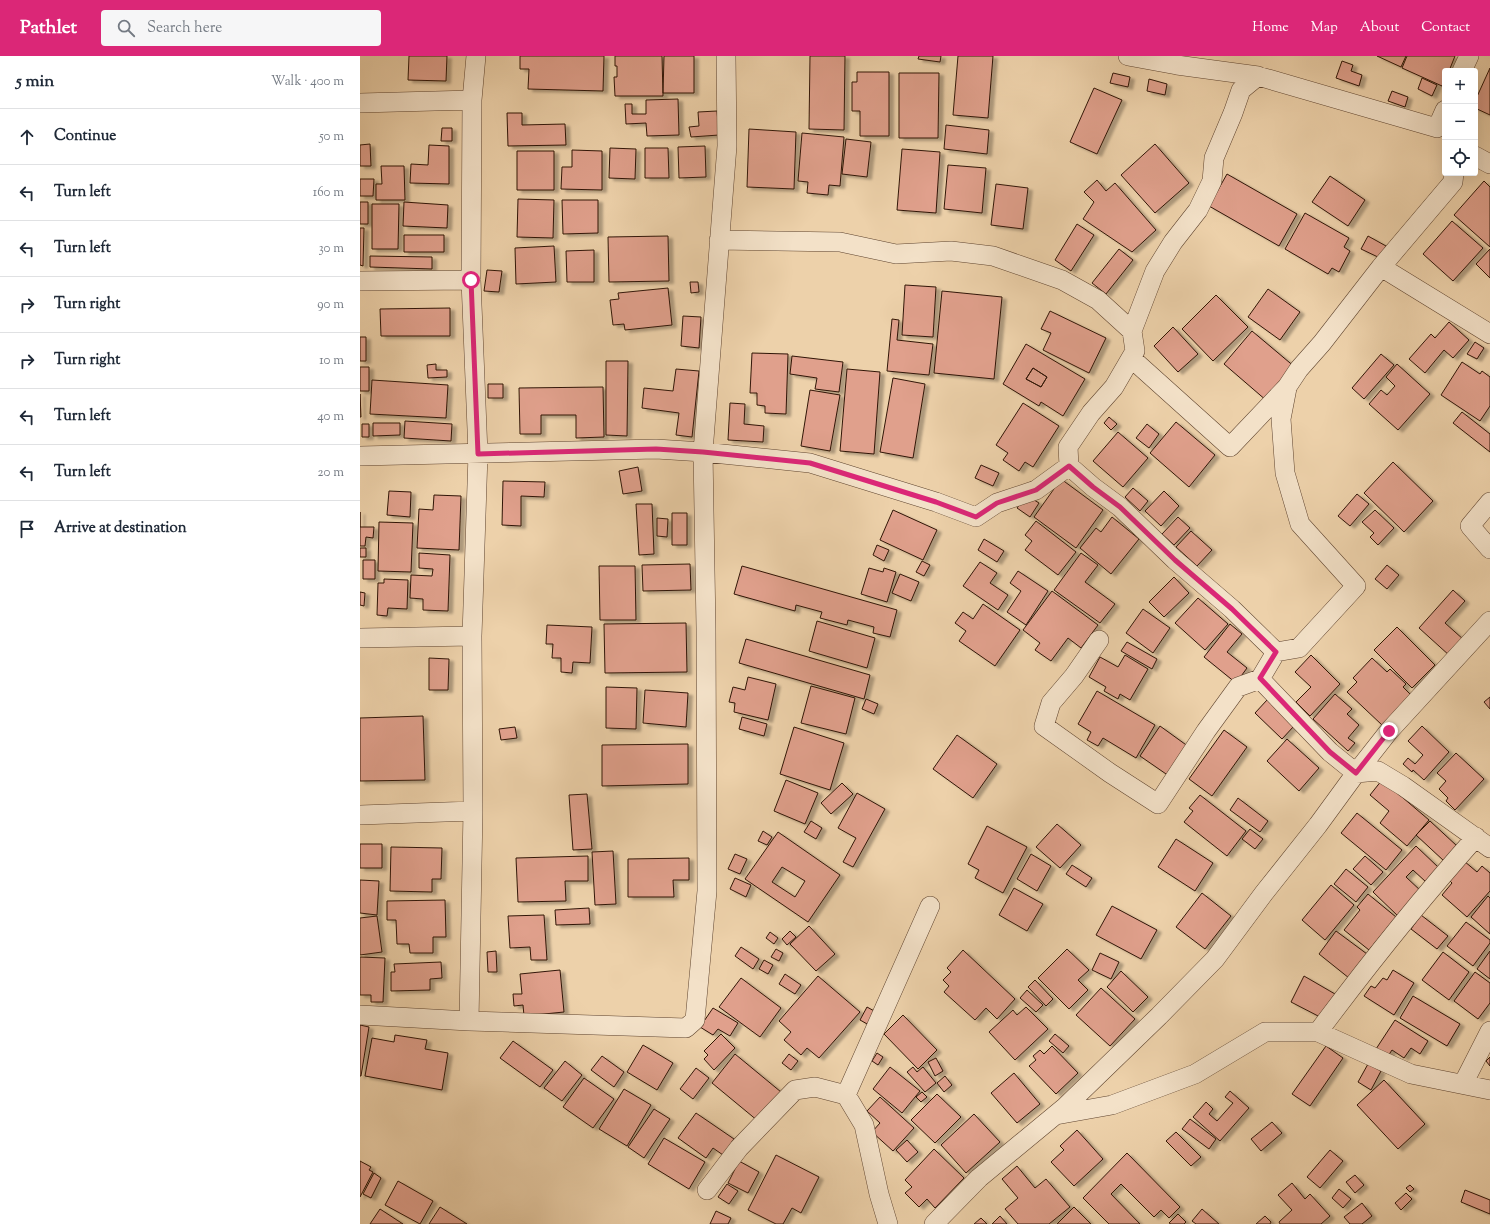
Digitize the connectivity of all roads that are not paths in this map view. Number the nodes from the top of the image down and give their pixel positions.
1 (476, 56) edge
2 (726, 56) edge
3 (1128, 56) edge
4 (1469, 56) edge
5 (1463, 68) edge
6 (1258, 76) junction
7 (472, 100) junction
8 (360, 102) edge
9 (1441, 132) edge
10 (1478, 158) edge
11 (1490, 164) edge
12 (1454, 176) edge
13 (719, 240) junction
14 (1381, 267) junction
15 (471, 280) junction
16 (360, 281) edge
17 (1132, 331) junction
18 (1490, 334) edge
19 (1131, 358) junction
20 (1287, 387) junction
21 (703, 452) junction
22 (478, 454) junction
23 (360, 456) edge
24 (1069, 466) junction
25 (1490, 502) edge
26 (1490, 549) edge
27 (1490, 621) edge
28 (472, 636) junction
29 (360, 638) edge
30 (1099, 640) dead end
31 (1276, 652) junction
32 (1260, 678) junction
33 (1356, 773) junction
34 (473, 811) junction
35 (360, 815) edge
36 (1483, 843) edge
37 (930, 906) dead end
38 (360, 1016) edge
39 (469, 1021) junction
40 (1490, 1031) edge
41 (1318, 1032) junction
42 (1463, 1084) junction
43 (1490, 1090) edge
44 (846, 1095) junction
45 (1056, 1114) junction
46 (707, 1190) dead end
47 (888, 1224) edge
48 (934, 1224) edge

1 - 7 street
2 - 13 street
3 - 6 street
4 - 5 street
6 - 9 street
6 - 17 street
7 - 8 street
7 - 15 street
10 - 11 street
12 - 14 street
13 - 17 street
13 - 21 street
14 - 18 street
14 - 20 street
15 - 16 street
15 - 22 street
17 - 19 street
19 - 20 street
19 - 24 street
20 - 31 street
21 - 22 street
21 - 24 street
21 - 39 street
22 - 23 street
22 - 28 street
24 - 31 street
25 - 26 street
27 - 33 street
28 - 29 street
28 - 34 street
30 - 32 street
31 - 32 street
32 - 33 street
33 - 36 street
33 - 45 street
34 - 35 street
34 - 39 street
36 - 41 street
37 - 44 street
38 - 39 street
40 - 42 street
41 - 42 street
41 - 45 street
42 - 43 street
44 - 46 street
44 - 47 street
45 - 48 street

